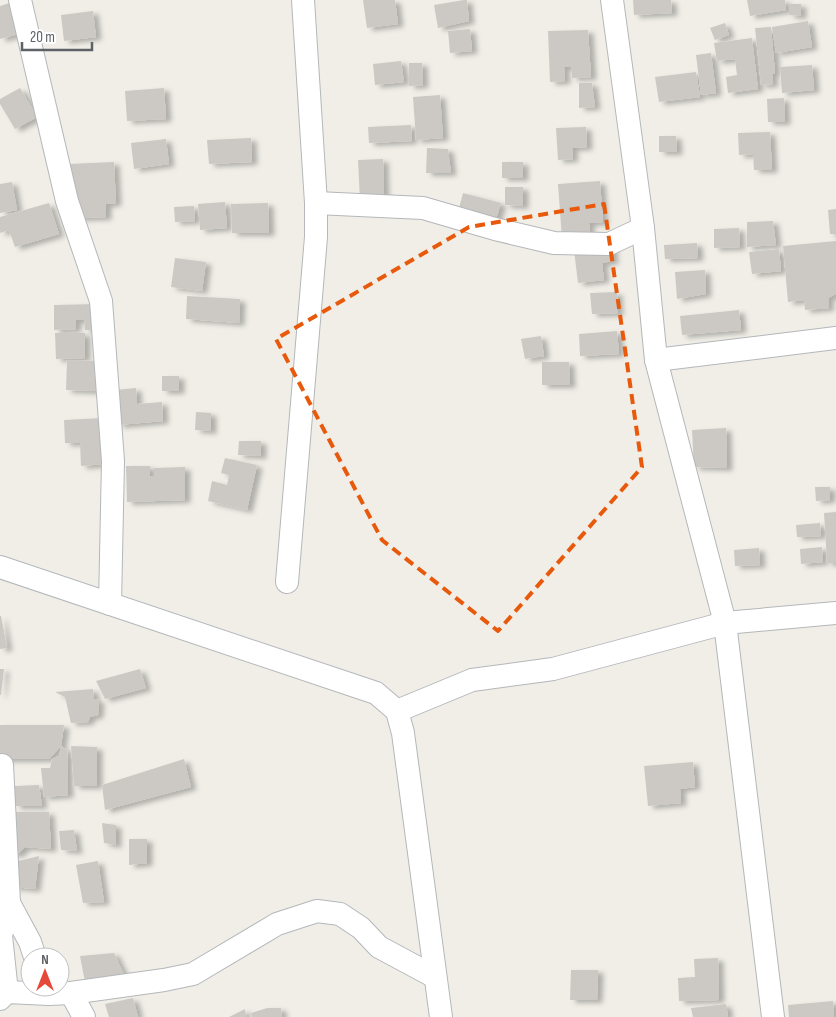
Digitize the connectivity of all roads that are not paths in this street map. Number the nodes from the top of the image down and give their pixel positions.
1 (20, 0) edge
2 (304, 0) edge
3 (612, 0) edge
4 (316, 203) junction
5 (643, 228) junction
6 (836, 338) edge
7 (656, 360) junction
8 (0, 567) edge
9 (287, 582) dead end
10 (110, 604) junction
11 (836, 613) edge
12 (725, 623) junction
13 (397, 711) junction
14 (2, 765) dead end
15 (9, 903) junction
16 (32, 947) edge
17 (435, 977) junction
18 (20, 993) edge
19 (71, 994) joint
20 (4, 995) edge
21 (84, 1017) edge
22 (441, 1017) edge
23 (773, 1017) edge

1 - 10 street
2 - 4 street
3 - 5 street
4 - 5 street
4 - 9 street
5 - 7 street
6 - 7 street
7 - 12 street
8 - 10 street
10 - 13 street
11 - 12 street
12 - 13 street
12 - 23 street
13 - 17 street
14 - 15 street
15 - 16 street
15 - 20 street
17 - 19 street
17 - 22 street
18 - 20 street
19 - 21 street

